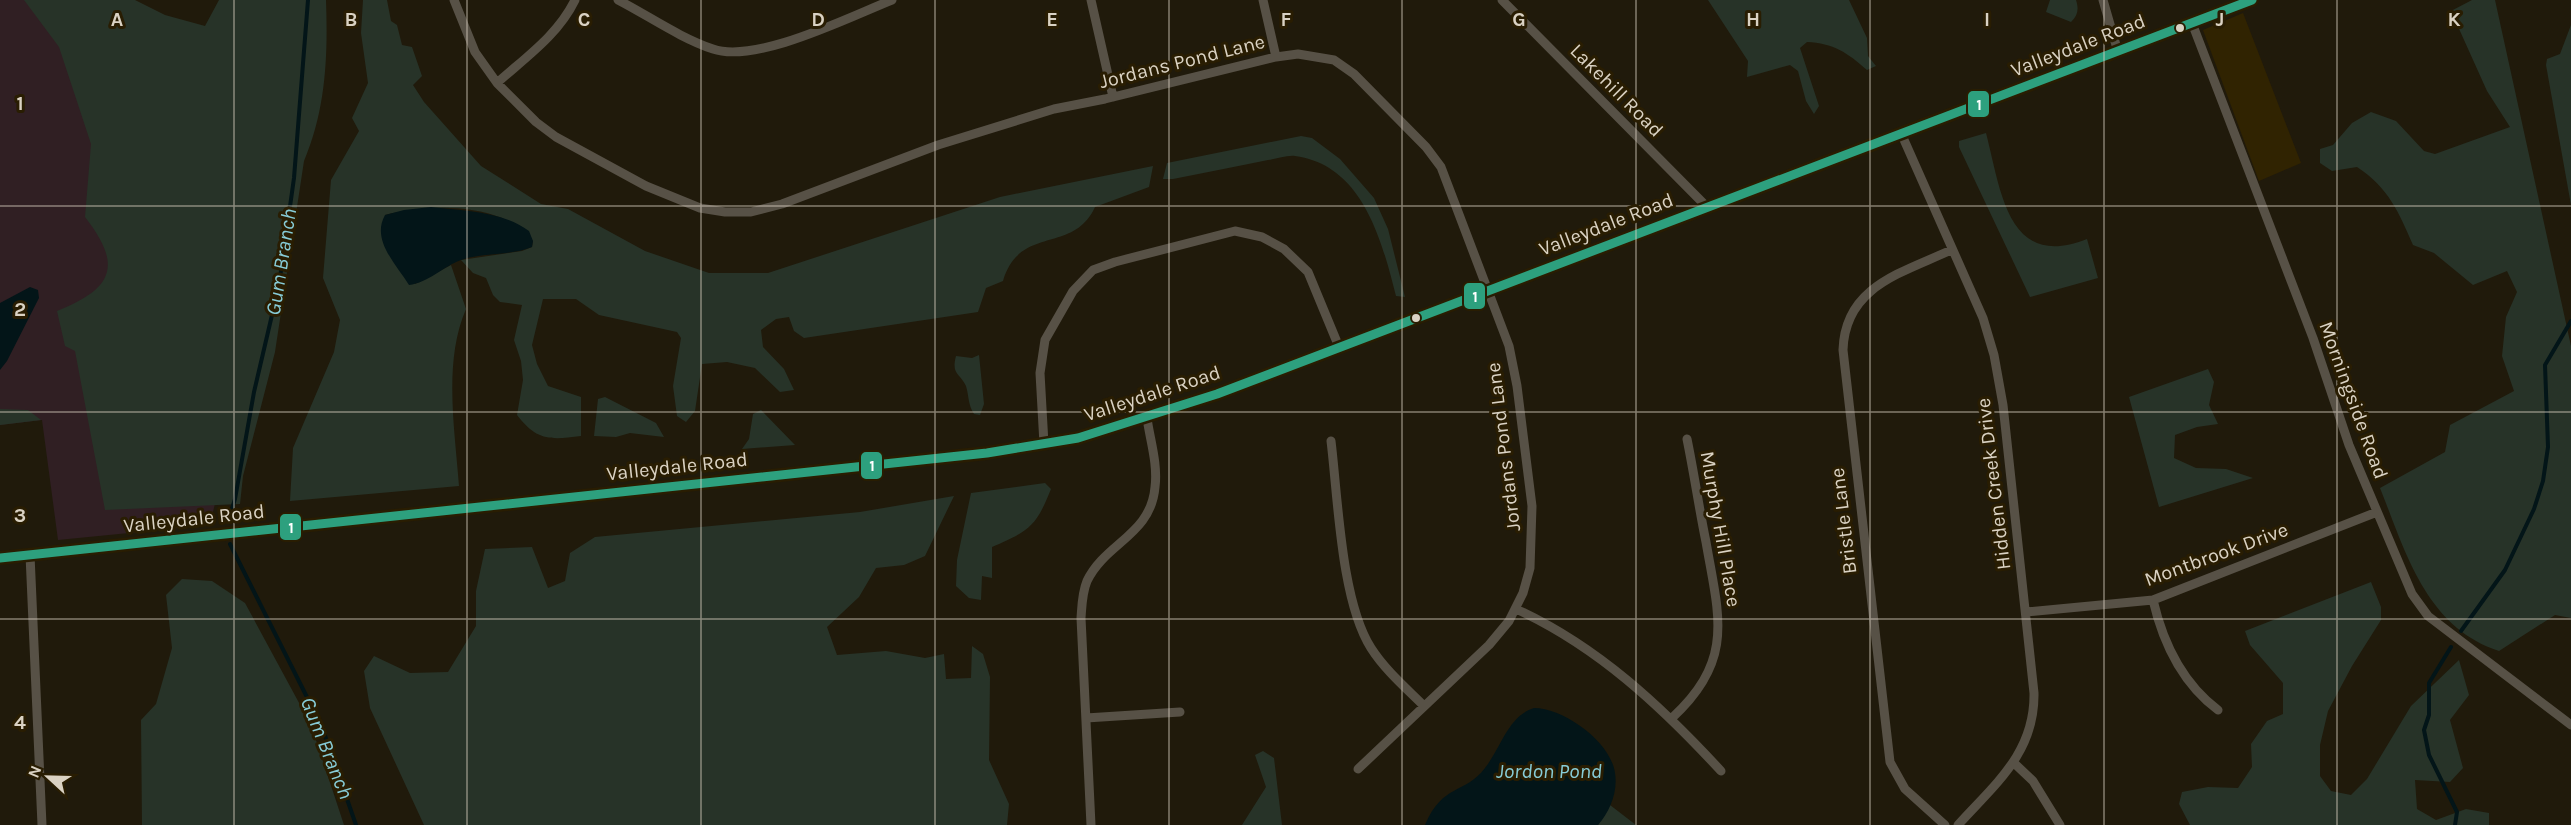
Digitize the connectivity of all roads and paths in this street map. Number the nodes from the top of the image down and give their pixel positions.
1 (454, 0) edge
2 (575, 0) edge
3 (618, 0) edge
4 (892, 0) edge
5 (1091, 0) edge
6 (1263, 0) edge
7 (1502, 0) edge
8 (2103, 0) edge
9 (2252, 0) edge
10 (2192, 23) junction
11 (2118, 52) junction
12 (1276, 57) junction
13 (497, 82) junction
14 (1113, 97) junction
15 (1901, 133) junction
16 (1706, 206) junction
17 (1952, 250) junction
18 (1489, 290) junction
19 (1339, 347) junction
20 (1147, 418) junction
21 (1687, 439) dead end
22 (1331, 441) dead end
23 (1044, 444) junction
24 (2377, 512) junction
25 (30, 555) junction
26 (0, 558) edge
27 (2153, 600) junction
28 (1516, 609) junction
29 (2026, 612) junction
30 (1424, 706) junction
31 (2218, 710) dead end
32 (1180, 712) dead end
33 (1086, 718) junction
34 (1672, 718) junction
35 (2571, 725) edge
36 (2014, 763) junction
37 (1358, 769) dead end
38 (1721, 771) dead end
39 (42, 825) edge
40 (1091, 825) edge
41 (1945, 825) edge
42 (1958, 825) edge
43 (2060, 825) edge

1 - 13 street, Jordans Pond Lane
2 - 13 street
3 - 4 street
5 - 14 street
6 - 12 street
7 - 16 street, Lakehill Road
8 - 11 street
9 - 10 street, Valleydale Road
10 - 11 street, Valleydale Road
10 - 24 street, Morningside Road
11 - 15 street, Valleydale Road
12 - 14 street, Jordans Pond Lane
12 - 18 street, Jordans Pond Lane
13 - 14 street, Jordans Pond Lane
15 - 16 street, Valleydale Road
15 - 17 street, Hidden Creek Drive
16 - 18 street, Valleydale Road
17 - 29 street, Hidden Creek Drive
17 - 41 street, Bristle Lane
18 - 19 street, Valleydale Road
18 - 28 street, Jordans Pond Lane
19 - 20 street, Valleydale Road
19 - 23 street
20 - 23 street, Valleydale Road
20 - 33 street
21 - 34 street, Murphy Hill Place
22 - 30 street
23 - 25 street, Valleydale Road
24 - 27 street, Montbrook Drive
24 - 35 street, Morningside Road
25 - 26 street, Valleydale Road
25 - 39 street
27 - 29 street, Montbrook Drive
27 - 31 street
28 - 30 street, Jordans Pond Lane
28 - 34 street
29 - 36 street, Hidden Creek Drive
30 - 37 street, Jordans Pond Lane
32 - 33 street
33 - 40 street
34 - 38 street
36 - 42 street, Hidden Creek Drive
36 - 43 street

